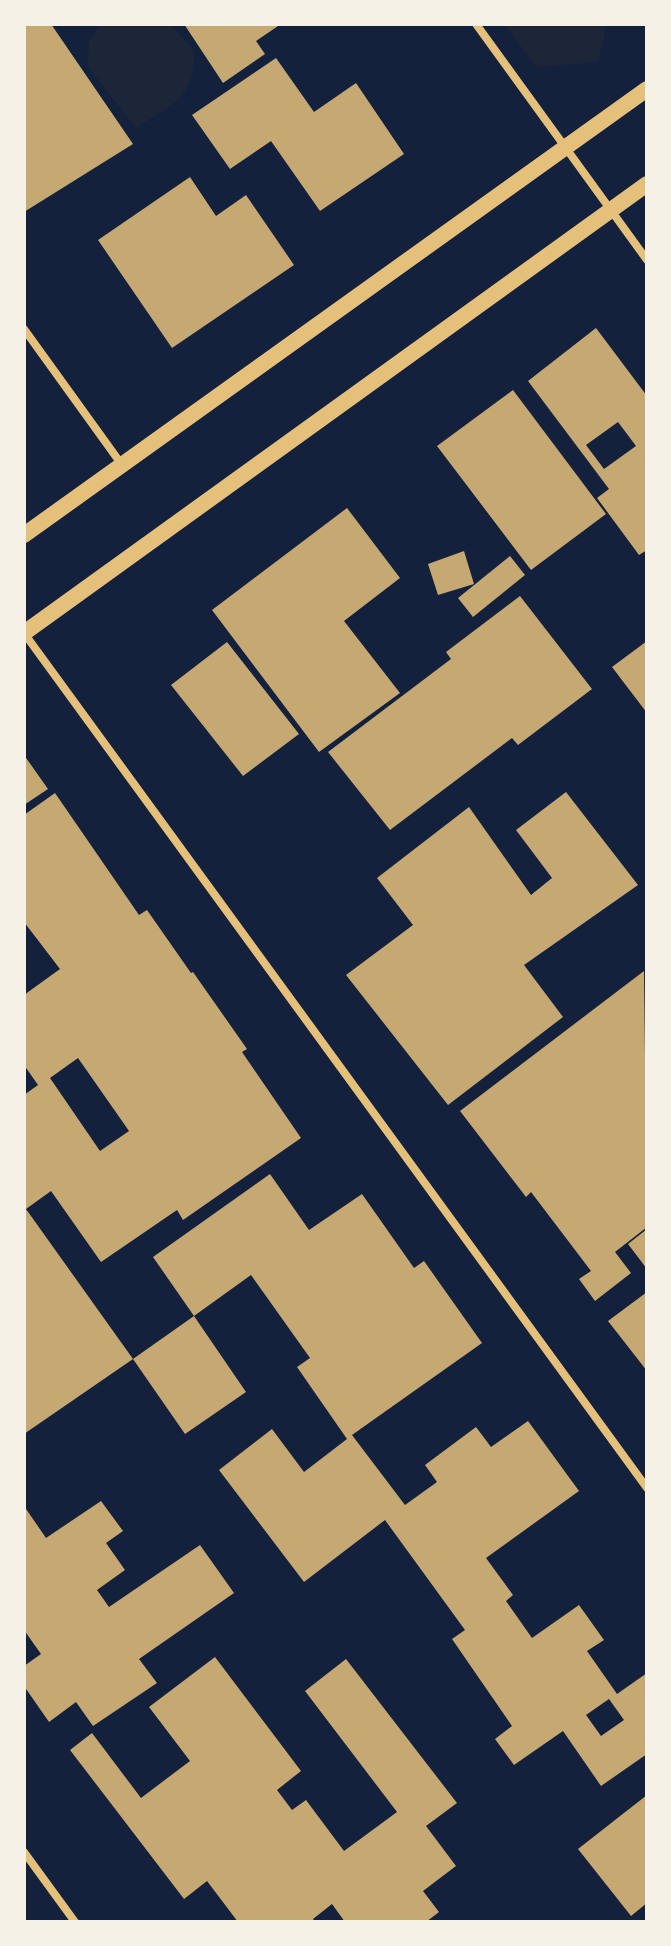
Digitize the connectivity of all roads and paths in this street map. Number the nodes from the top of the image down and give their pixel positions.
1 (476, 24) edge
2 (647, 89) edge
3 (566, 147) junction
4 (647, 184) edge
5 (612, 210) junction
6 (647, 260) edge
7 (24, 329) edge
8 (122, 465) junction
9 (24, 535) edge
10 (24, 633) edge
11 (647, 1488) edge
12 (24, 1852) edge
13 (75, 1922) edge

1 - 3 street
2 - 3 main road
3 - 5 street
3 - 8 main road
4 - 5 main road
5 - 6 street
5 - 10 main road
7 - 8 street
8 - 9 main road
10 - 11 street
12 - 13 street

